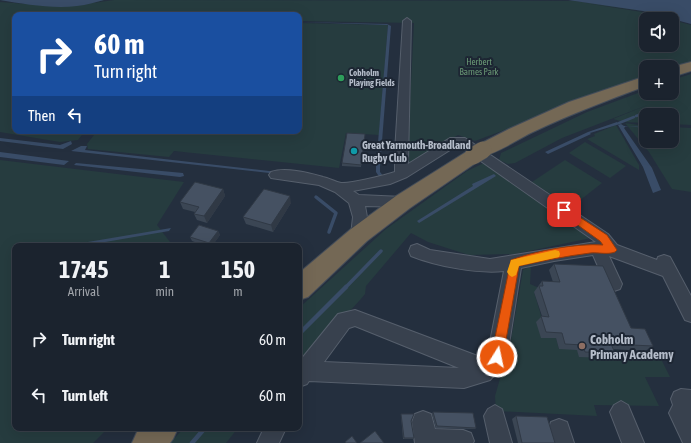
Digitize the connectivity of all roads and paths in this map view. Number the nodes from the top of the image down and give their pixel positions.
1 (406, 21) dead end
2 (691, 66) edge
3 (679, 70) edge
4 (639, 83) edge
5 (402, 174) junction
6 (276, 175) dead end
7 (340, 188) junction
8 (356, 200) junction
9 (402, 202) junction
10 (359, 235) junction
11 (605, 249) junction
12 (417, 251) dead end
13 (514, 263) junction
14 (614, 284) dead end
15 (302, 286) edge
16 (691, 314) edge
17 (487, 369) junction
18 (302, 373) edge
19 (302, 374) edge
20 (684, 404) edge
21 (621, 412) dead end
22 (495, 416) dead end
23 (159, 431) edge
24 (274, 431) edge
25 (425, 435) edge
26 (691, 435) edge
27 (462, 441) dead end
28 (148, 443) edge
29 (268, 443) edge
30 (500, 443) edge
31 (633, 443) edge

1 - 5 street
2 - 3 highway
4 - 9 highway
5 - 7 street
5 - 11 street
6 - 7 street
7 - 8 street
8 - 9 street
8 - 10 street
9 - 10 highway
10 - 15 highway
11 - 13 street
11 - 14 street
11 - 16 street
12 - 13 street
13 - 17 street
17 - 18 street
17 - 19 street
20 - 26 street
21 - 31 street
22 - 30 street
23 - 28 highway
24 - 29 street
25 - 27 street

